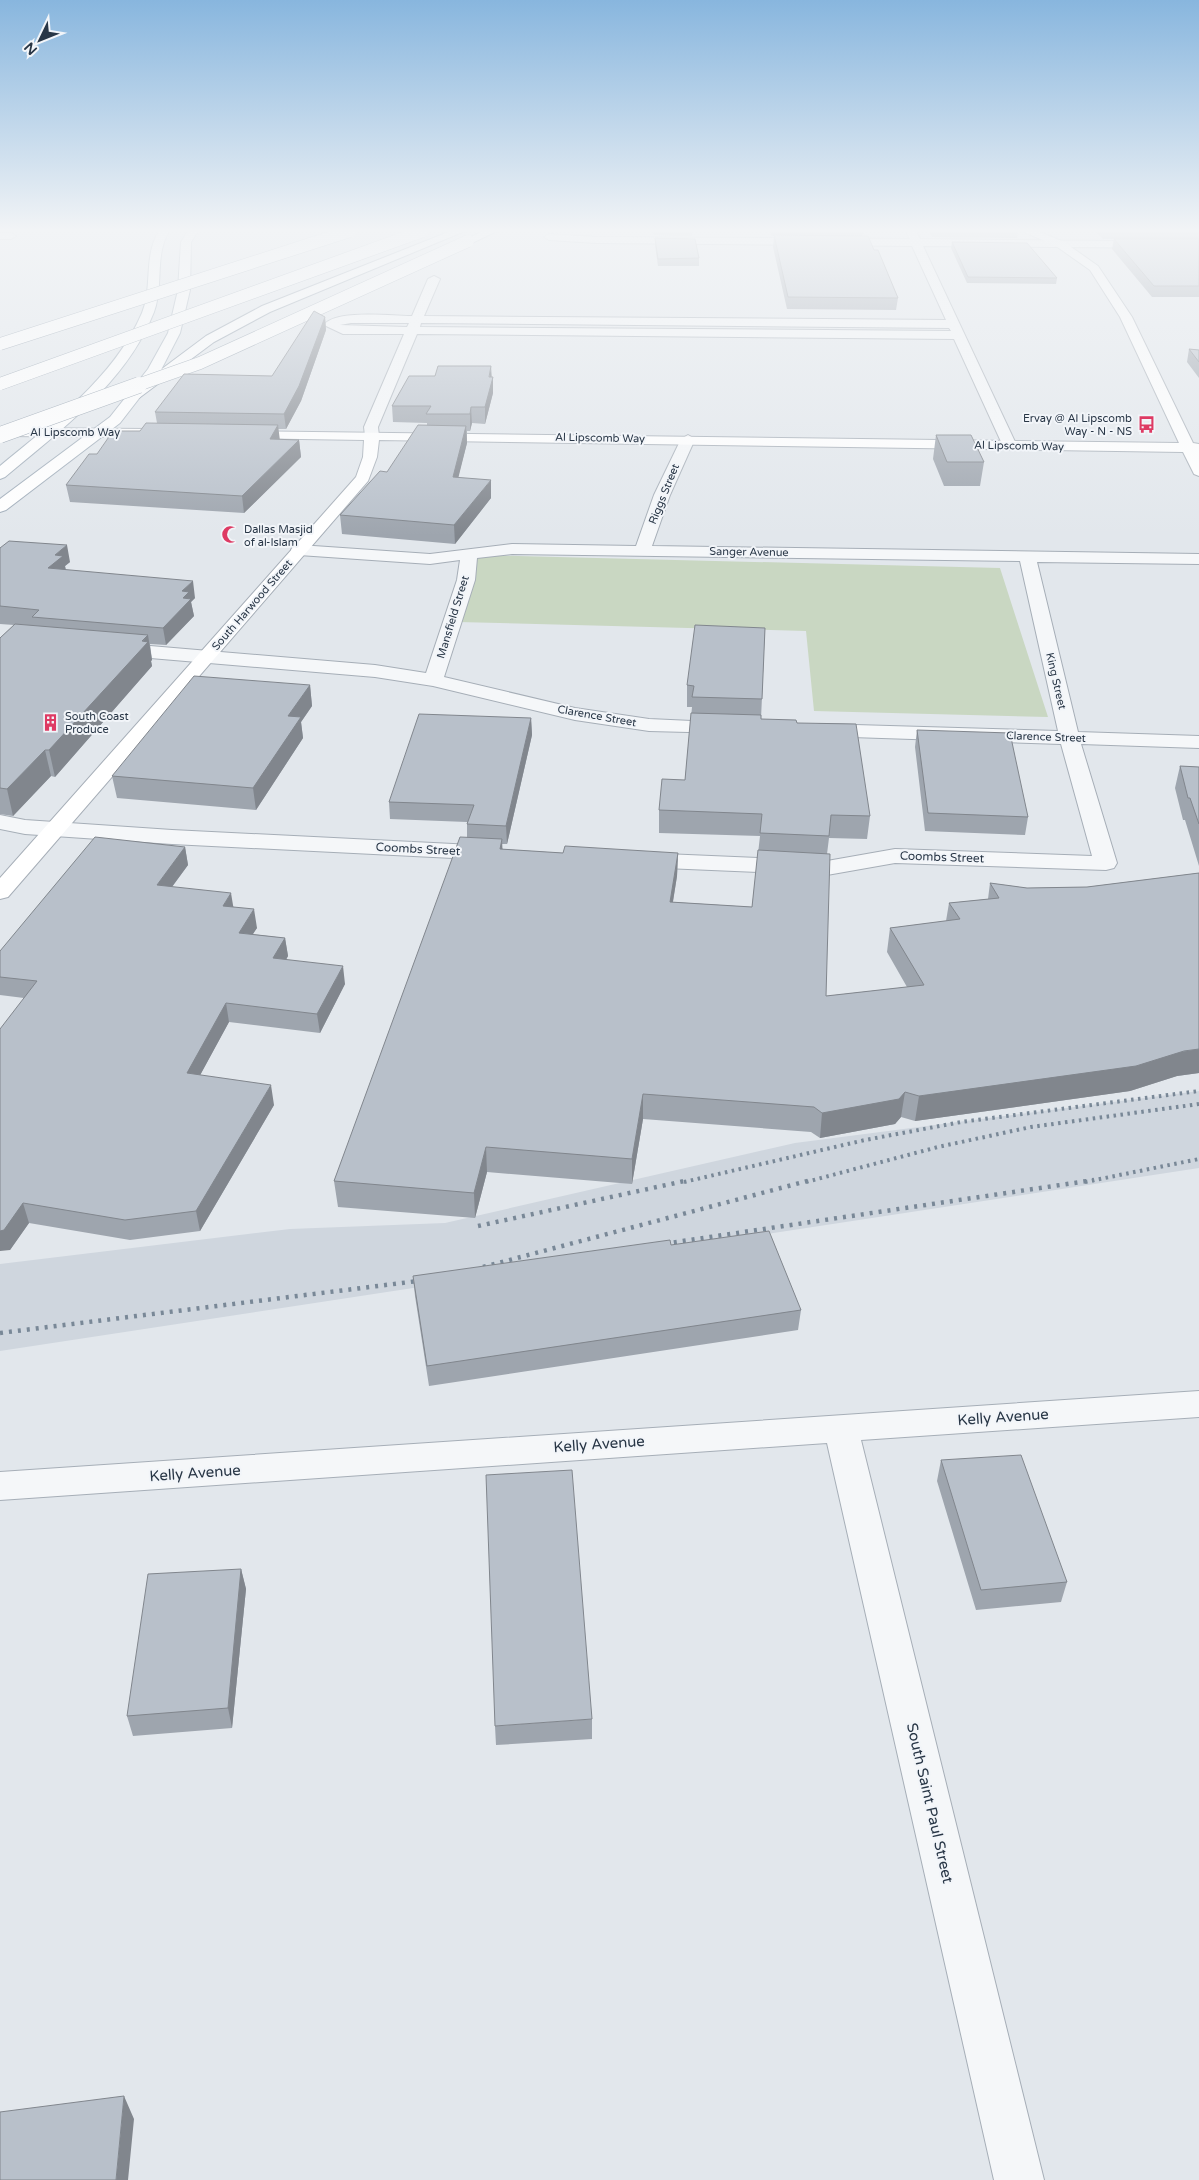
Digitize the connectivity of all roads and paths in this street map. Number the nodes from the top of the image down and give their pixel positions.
1 (35, 333) edge
2 (139, 333) edge
3 (142, 333) edge
4 (174, 333) edge
5 (221, 333) edge
6 (261, 333) edge
7 (411, 333) edge
8 (959, 333) edge
9 (1133, 333) edge
10 (0, 344) edge
11 (0, 384) edge
12 (134, 395) junction
13 (48, 432) junction
14 (99, 432) junction
15 (162, 433) edge
16 (0, 434) edge
17 (230, 434) edge
18 (372, 436) junction
19 (688, 439) junction
20 (1010, 446) junction
21 (1194, 448) edge
22 (1199, 471) edge
23 (0, 474) edge
24 (0, 507) edge
25 (300, 550) junction
26 (642, 551) junction
27 (468, 554) junction
28 (1027, 555) junction
29 (1199, 559) edge
30 (98, 648) edge
31 (207, 658) junction
32 (433, 680) junction
33 (747, 728) edge
34 (805, 730) edge
35 (1069, 737) junction
36 (1199, 742) edge
37 (0, 822) edge
38 (56, 828) junction
39 (510, 854) edge
40 (619, 859) edge
41 (1106, 863) joint
42 (0, 892) edge
43 (1199, 1404) edge
44 (841, 1427) junction
45 (0, 1486) edge
46 (1019, 2180) edge

1 - 10 main road, bridge
2 - 13 main road
3 - 11 main road, bridge
4 - 12 main road
5 - 12 main road
6 - 16 main road, bridge
7 - 18 street, South Harwood Street
8 - 20 street
9 - 21 main road
12 - 14 main road
13 - 14 main road, Al Lipscomb Way
13 - 16 main road, Al Lipscomb Way
13 - 23 main road
14 - 15 main road, Al Lipscomb Way
14 - 24 main road
17 - 18 main road, Al Lipscomb Way
18 - 19 main road, Al Lipscomb Way
18 - 25 main road, South Harwood Street
19 - 20 main road, Al Lipscomb Way
19 - 26 street, Riggs Street
20 - 21 main road, Al Lipscomb Way
21 - 22 main road
25 - 27 street, Sanger Avenue
25 - 31 main road, South Harwood Street
26 - 27 street, Sanger Avenue
26 - 28 street, Sanger Avenue
27 - 32 street, Mansfield Street
28 - 29 street, Sanger Avenue
28 - 35 street, King Street
30 - 31 street, Clarence Street
31 - 32 street, Clarence Street
31 - 38 main road, South Harwood Street
32 - 33 street, Clarence Street
34 - 35 street, Clarence Street
35 - 36 street, Clarence Street
35 - 41 street, King Street
37 - 38 street, Coombs Street
38 - 39 street, Coombs Street
38 - 42 main road, South Harwood Street
40 - 41 street, Coombs Street
43 - 44 street, Kelly Avenue
44 - 45 street, Kelly Avenue
44 - 46 street, South Saint Paul Street

